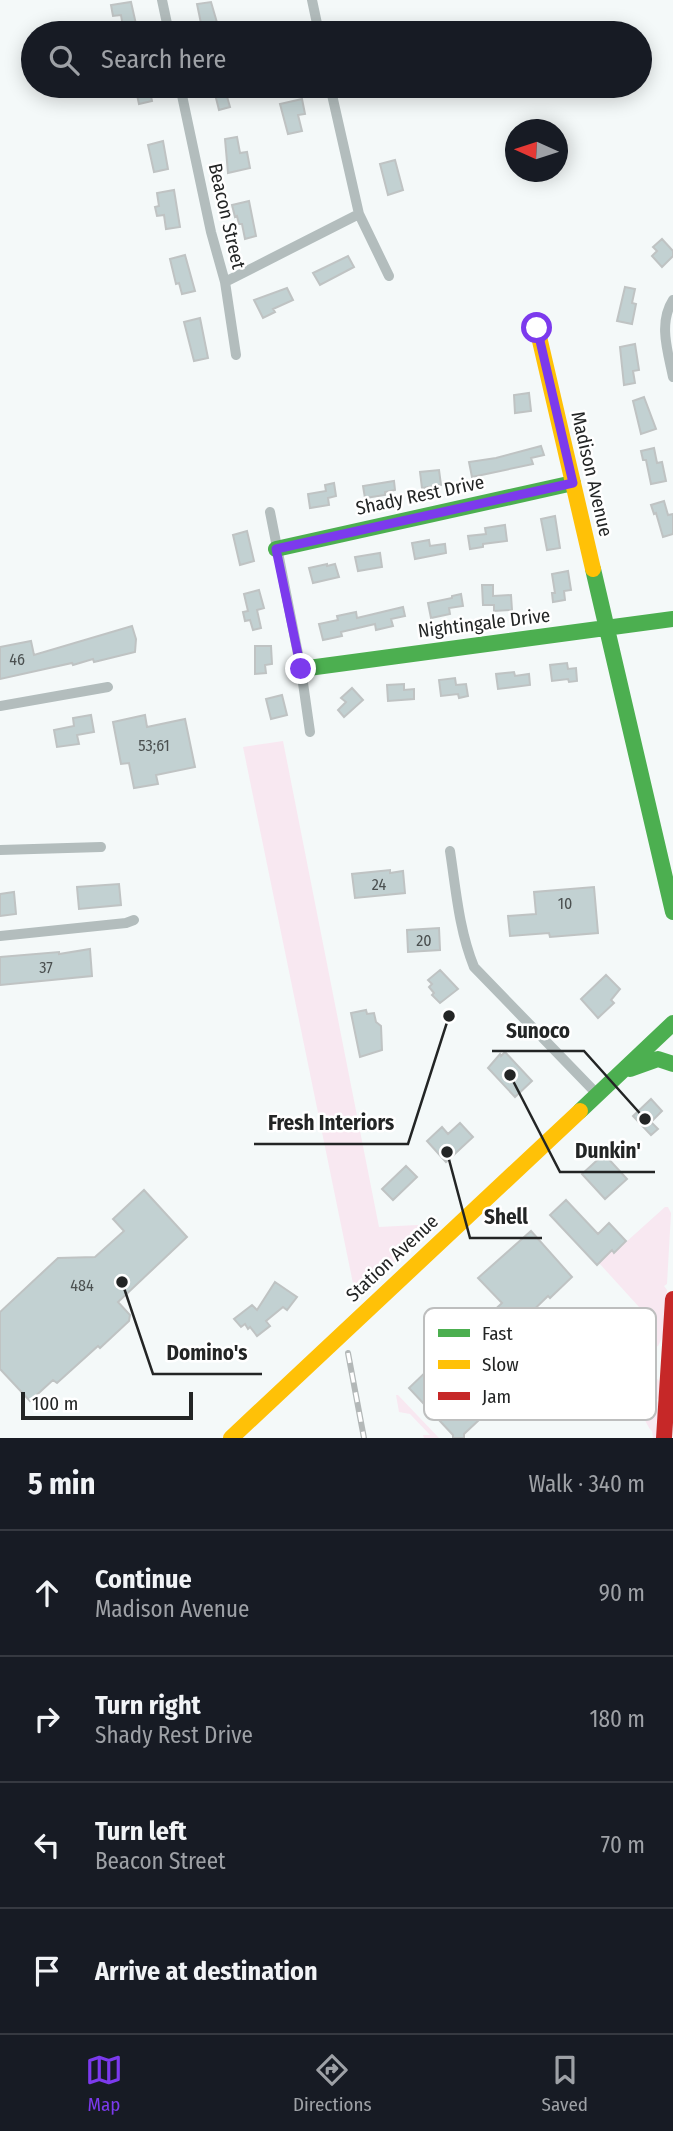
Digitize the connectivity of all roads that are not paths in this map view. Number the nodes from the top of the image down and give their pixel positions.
1 (162, 0) edge
2 (312, 0) edge
3 (166, 21) edge
4 (316, 21) edge
5 (183, 98) edge
6 (333, 98) edge
7 (359, 214) junction
8 (389, 276) dead end
9 (225, 282) junction
10 (673, 300) edge
11 (537, 328) dead end
12 (236, 355) dead end
13 (673, 377) edge
14 (573, 483) junction
15 (270, 512) dead end
16 (276, 549) junction
17 (673, 620) edge
18 (607, 629) junction
19 (301, 669) junction
20 (108, 687) dead end
21 (0, 706) edge
22 (310, 732) dead end
23 (101, 847) dead end
24 (0, 850) edge
25 (450, 851) dead end
26 (673, 912) edge
27 (134, 920) dead end
28 (0, 936) edge
29 (673, 1023) edge
30 (673, 1064) edge
31 (619, 1074) junction
32 (597, 1094) junction
33 (673, 1300) edge
34 (671, 1345) edge
35 (231, 1438) edge
36 (664, 1438) edge

1 - 3 street
2 - 4 street
5 - 9 street, Beacon Street
6 - 7 street
7 - 8 street
7 - 9 street
9 - 12 street, Beacon Street
10 - 13 street
11 - 14 street, Madison Avenue
14 - 16 street, Shady Rest Drive
14 - 18 street, Madison Avenue
15 - 16 street
16 - 19 street
17 - 18 street, Nightingale Drive
18 - 19 street, Nightingale Drive
18 - 26 street, Madison Avenue
19 - 22 street
20 - 21 street
23 - 24 street
25 - 32 street
27 - 28 street
29 - 31 street, Station Avenue
30 - 31 street
31 - 32 street, Station Avenue
32 - 35 street, Station Avenue
33 - 34 street
34 - 36 street

